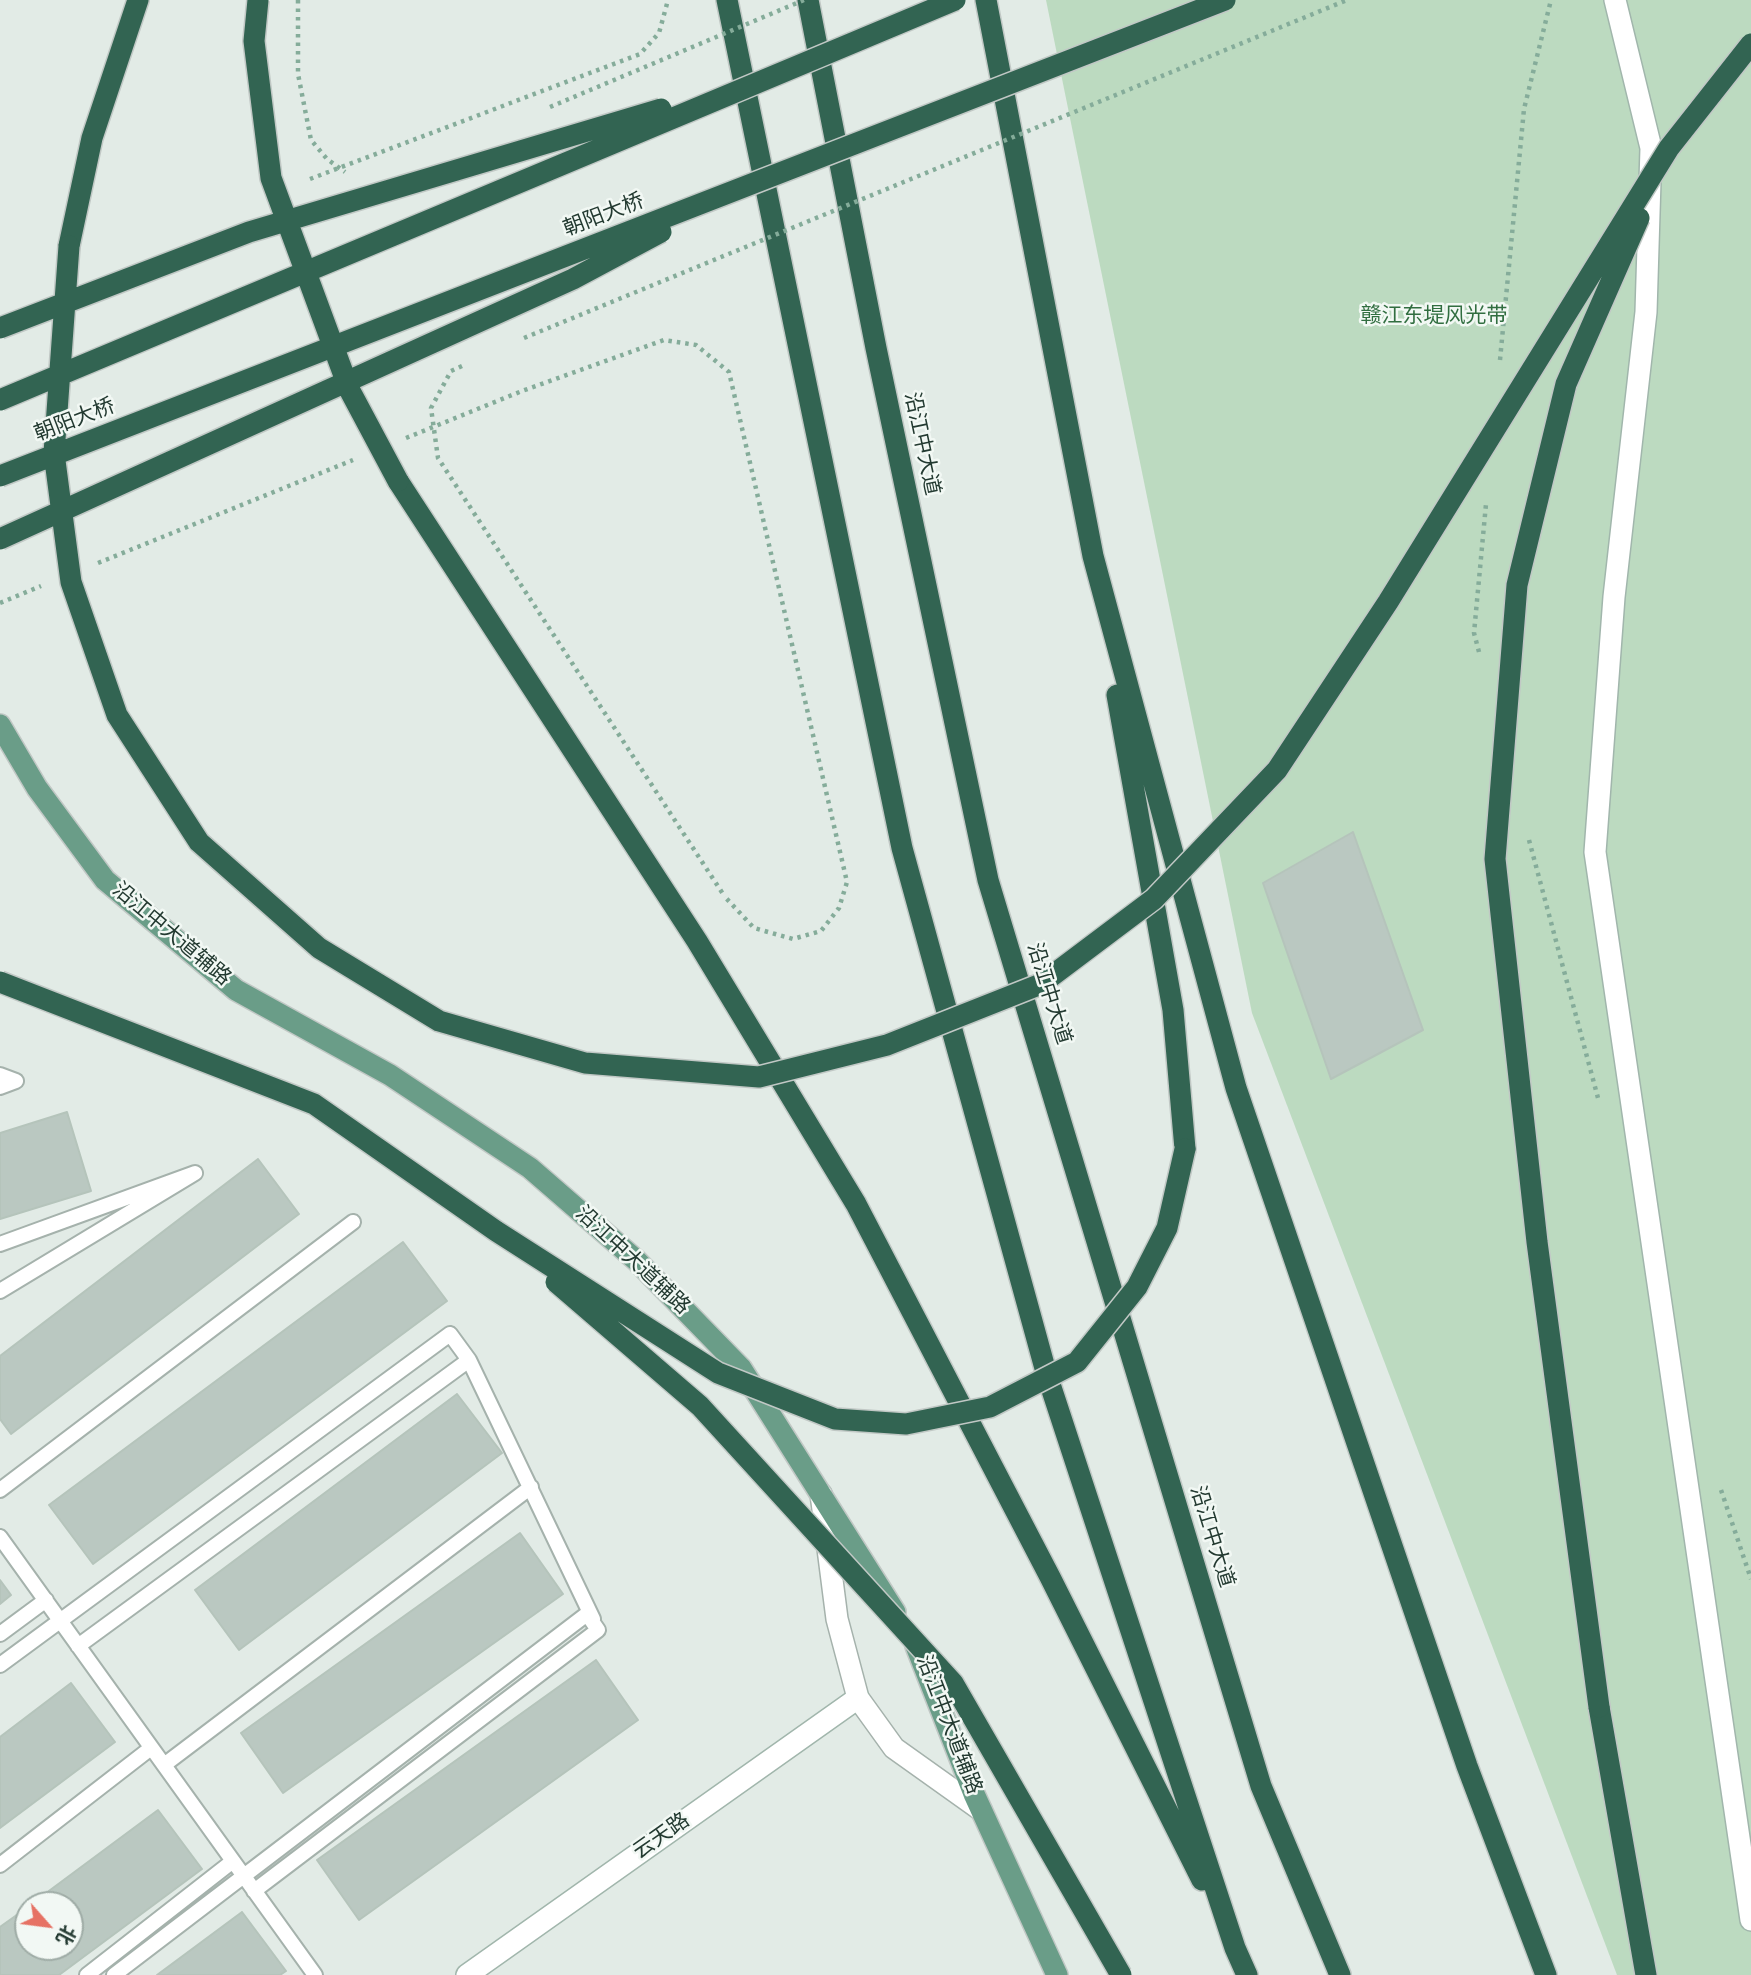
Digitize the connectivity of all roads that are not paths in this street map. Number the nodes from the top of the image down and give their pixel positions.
1 (138, 0) edge
2 (258, 0) edge
3 (727, 0) edge
4 (806, 0) edge
5 (955, 0) edge
6 (986, 0) edge
7 (1225, 0) edge
8 (1615, 0) edge
9 (1751, 44) edge
10 (767, 78) junction
11 (1669, 148) junction
12 (746, 187) junction
13 (0, 328) edge
14 (0, 400) edge
15 (0, 476) edge
16 (0, 539) edge
17 (1093, 556) junction
18 (0, 725) edge
19 (0, 982) edge
20 (0, 1075) edge
21 (0, 1087) edge
22 (353, 1222) dead end
23 (496, 1231) junction
24 (0, 1244) edge
25 (0, 1291) edge
26 (469, 1360) junction
27 (531, 1488) junction
28 (0, 1490) edge
29 (821, 1494) junction
30 (0, 1536) edge
31 (46, 1600) junction
32 (60, 1620) junction
33 (598, 1630) junction
34 (0, 1634) edge
35 (78, 1646) junction
36 (0, 1665) edge
37 (858, 1698) junction
38 (152, 1748) junction
39 (164, 1765) junction
40 (981, 1810) junction
41 (233, 1861) junction
42 (0, 1864) edge
43 (243, 1875) junction
44 (254, 1891) junction
45 (1751, 1920) edge
46 (1235, 1948) junction
47 (87, 1975) edge
48 (114, 1975) edge
49 (315, 1975) edge
50 (467, 1975) edge
51 (1057, 1975) edge
52 (1121, 1975) edge
53 (1247, 1975) edge
54 (1340, 1975) edge
55 (1546, 1975) edge
56 (1646, 1975) edge

1 - 11 highway, bridge
2 - 46 highway, bridge
3 - 46 highway
4 - 54 highway, 沿江中大道
5 - 10 highway, bridge
6 - 17 highway
7 - 12 highway, 朝阳大桥, bridge
8 - 45 street
9 - 11 highway, bridge
10 - 13 highway, bridge
10 - 14 highway, bridge
11 - 56 highway, bridge
12 - 15 highway, 朝阳大桥, bridge
12 - 16 highway, bridge
17 - 23 highway, bridge
17 - 55 highway
18 - 29 main road, 沿江中大道辅路
19 - 23 highway, bridge
20 - 21 lane
22 - 28 lane
23 - 52 highway, bridge
24 - 25 lane
26 - 27 lane
26 - 32 lane
26 - 35 lane
27 - 33 lane
27 - 39 lane
29 - 37 street
29 - 40 main road, 沿江中大道辅路
30 - 31 lane
31 - 32 lane
31 - 34 lane
32 - 35 lane
32 - 36 lane
33 - 43 lane
33 - 44 lane
35 - 38 lane
37 - 40 street
37 - 50 street, 云天路
38 - 39 lane
38 - 42 lane
39 - 41 lane
40 - 51 main road, 沿江中大道辅路
41 - 43 lane
41 - 47 lane
43 - 44 lane
43 - 48 lane
44 - 49 lane
46 - 53 highway

